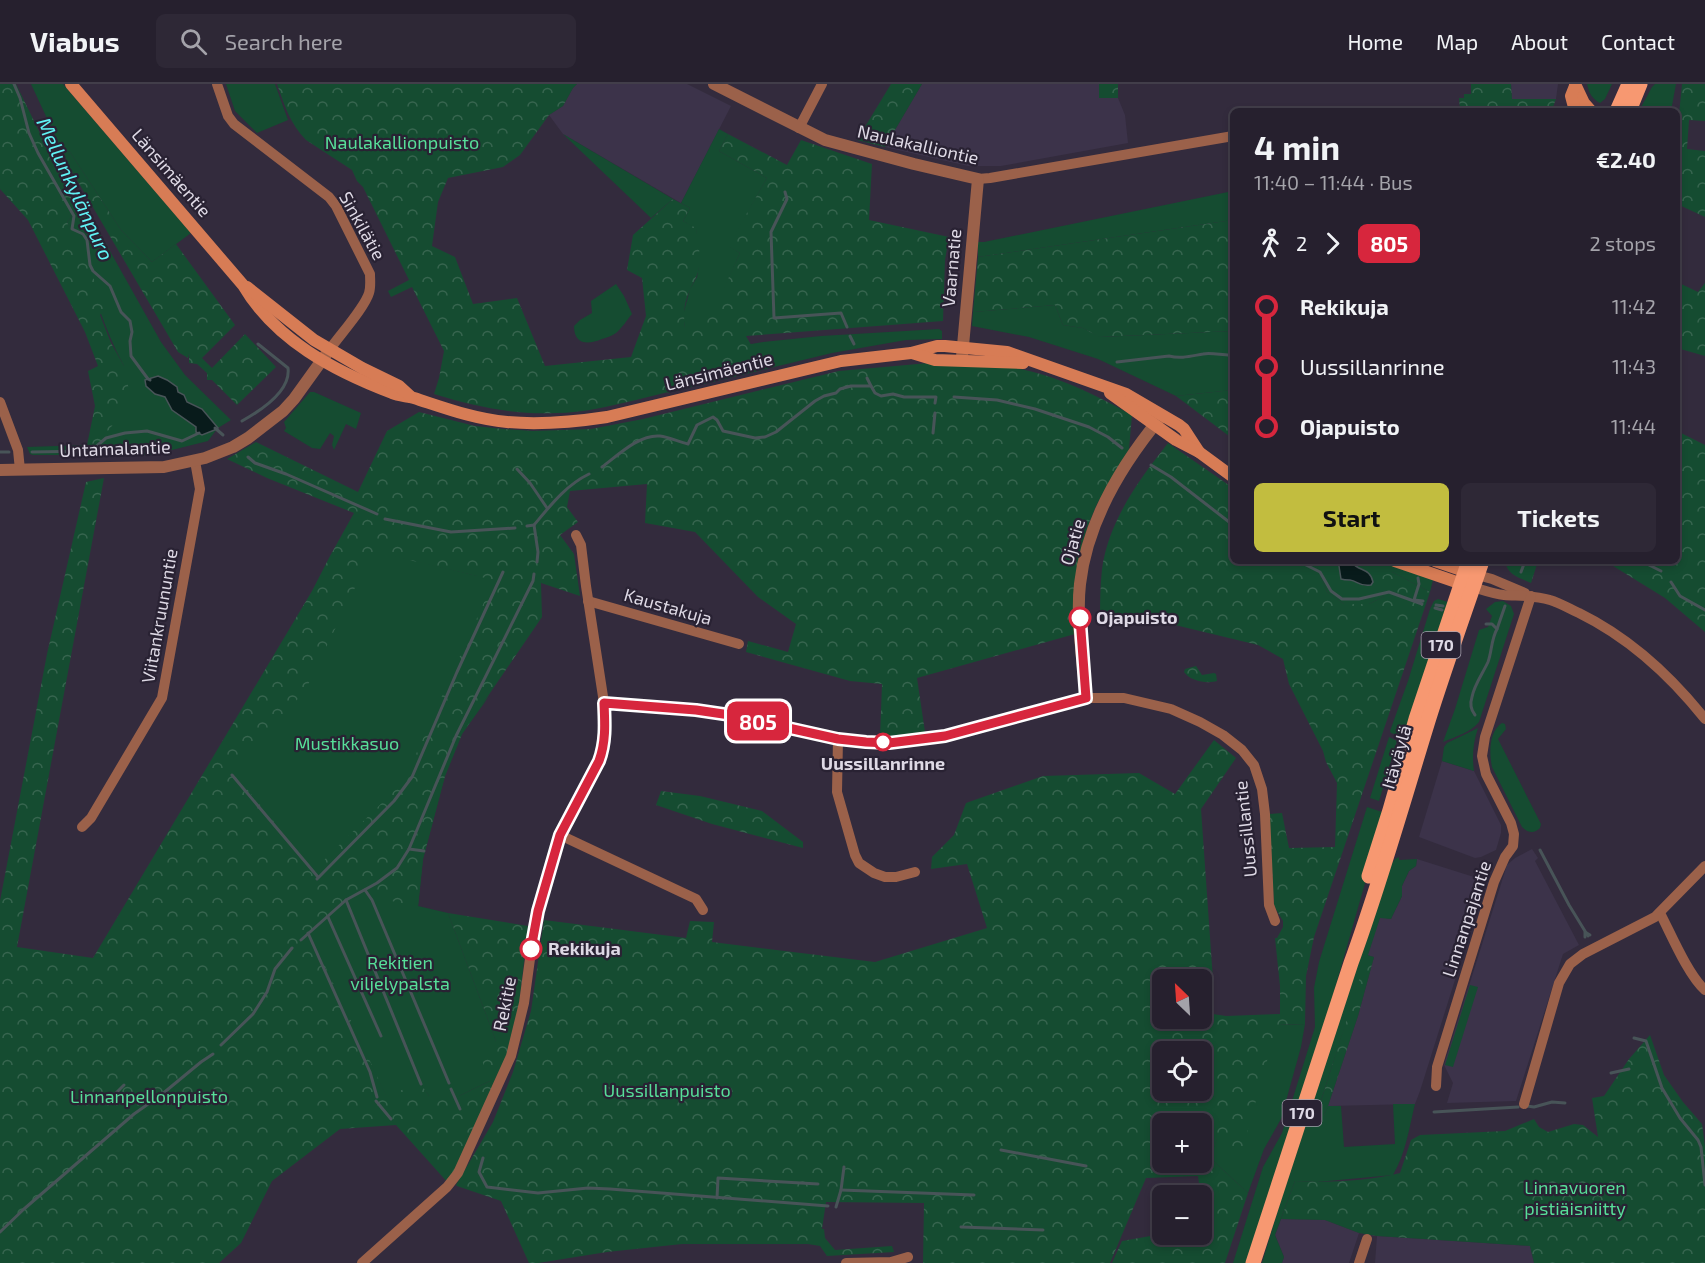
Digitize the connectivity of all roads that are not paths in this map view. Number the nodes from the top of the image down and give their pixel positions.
1 (71, 84) edge
2 (217, 84) edge
3 (714, 84) edge
4 (822, 84) edge
5 (1629, 84) edge
6 (1640, 84) edge
7 (1575, 85) edge
8 (1574, 108) edge
9 (1588, 108) edge
10 (1618, 108) edge
11 (1630, 108) edge
12 (799, 128) junction
13 (1230, 137) edge
14 (978, 179) junction
15 (243, 285) junction
16 (330, 349) junction
17 (963, 353) junction
18 (322, 361) junction
19 (412, 398) junction
20 (0, 402) edge
21 (1159, 419) junction
22 (195, 461) junction
23 (0, 470) edge
24 (20, 470) junction
25 (1230, 475) edge
26 (576, 536) dead end
27 (1414, 564) edge
28 (1444, 564) edge
29 (1471, 573) edge
30 (1531, 596) junction
31 (588, 601) junction
32 (739, 644) dead end
33 (1086, 698) junction
34 (604, 703) junction
35 (1705, 719) edge
36 (838, 739) junction
37 (81, 827) dead end
38 (560, 835) junction
39 (1705, 866) edge
40 (915, 872) dead end
41 (704, 910) dead end
42 (1660, 913) junction
43 (1275, 921) dead end
44 (1705, 990) edge
45 (1436, 1086) dead end
46 (1524, 1104) dead end
47 (1367, 1239) dead end
48 (908, 1257) dead end
49 (362, 1263) edge
50 (846, 1263) edge
51 (1253, 1263) edge
52 (1359, 1263) edge

1 - 15 main road, Länsimäentie
2 - 16 street, Sinkilätie
3 - 12 street, Naulakalliontie
4 - 12 street
5 - 10 main road
6 - 11 main road
7 - 8 main road
7 - 9 main road
12 - 14 street, Naulakalliontie
13 - 14 street, Naulakalliontie
14 - 17 street, Vaarnatie
15 - 16 main road, Länsimäentie
15 - 18 main road, Länsimäentie
16 - 18 street, Untamalantie
16 - 19 main road, Länsimäentie
17 - 19 main road, Länsimäentie
17 - 21 main road, Länsimäentie
18 - 19 main road, Länsimäentie
18 - 22 street, Untamalantie
20 - 24 street
21 - 25 main road, Länsimäentie
21 - 33 street, Ojatie
22 - 24 street, Untamalantie
22 - 37 street, Viitankruununtie
23 - 24 street, Untamalantie
26 - 31 street, Rekitie
27 - 29 main road
28 - 29 main road
29 - 30 street
29 - 51 main road, Itäväylä / 170
30 - 35 street
30 - 45 street, Linnanpajantie
31 - 32 street, Kaustakuja
31 - 34 street, Rekitie
33 - 36 street, Uussillantie
33 - 43 street, Uussillantie
34 - 36 street, Uussillantie
34 - 38 street, Rekitie
36 - 40 street
38 - 41 street
38 - 49 street, Rekitie
39 - 42 street
42 - 44 street
42 - 46 street
47 - 52 street
48 - 50 street

